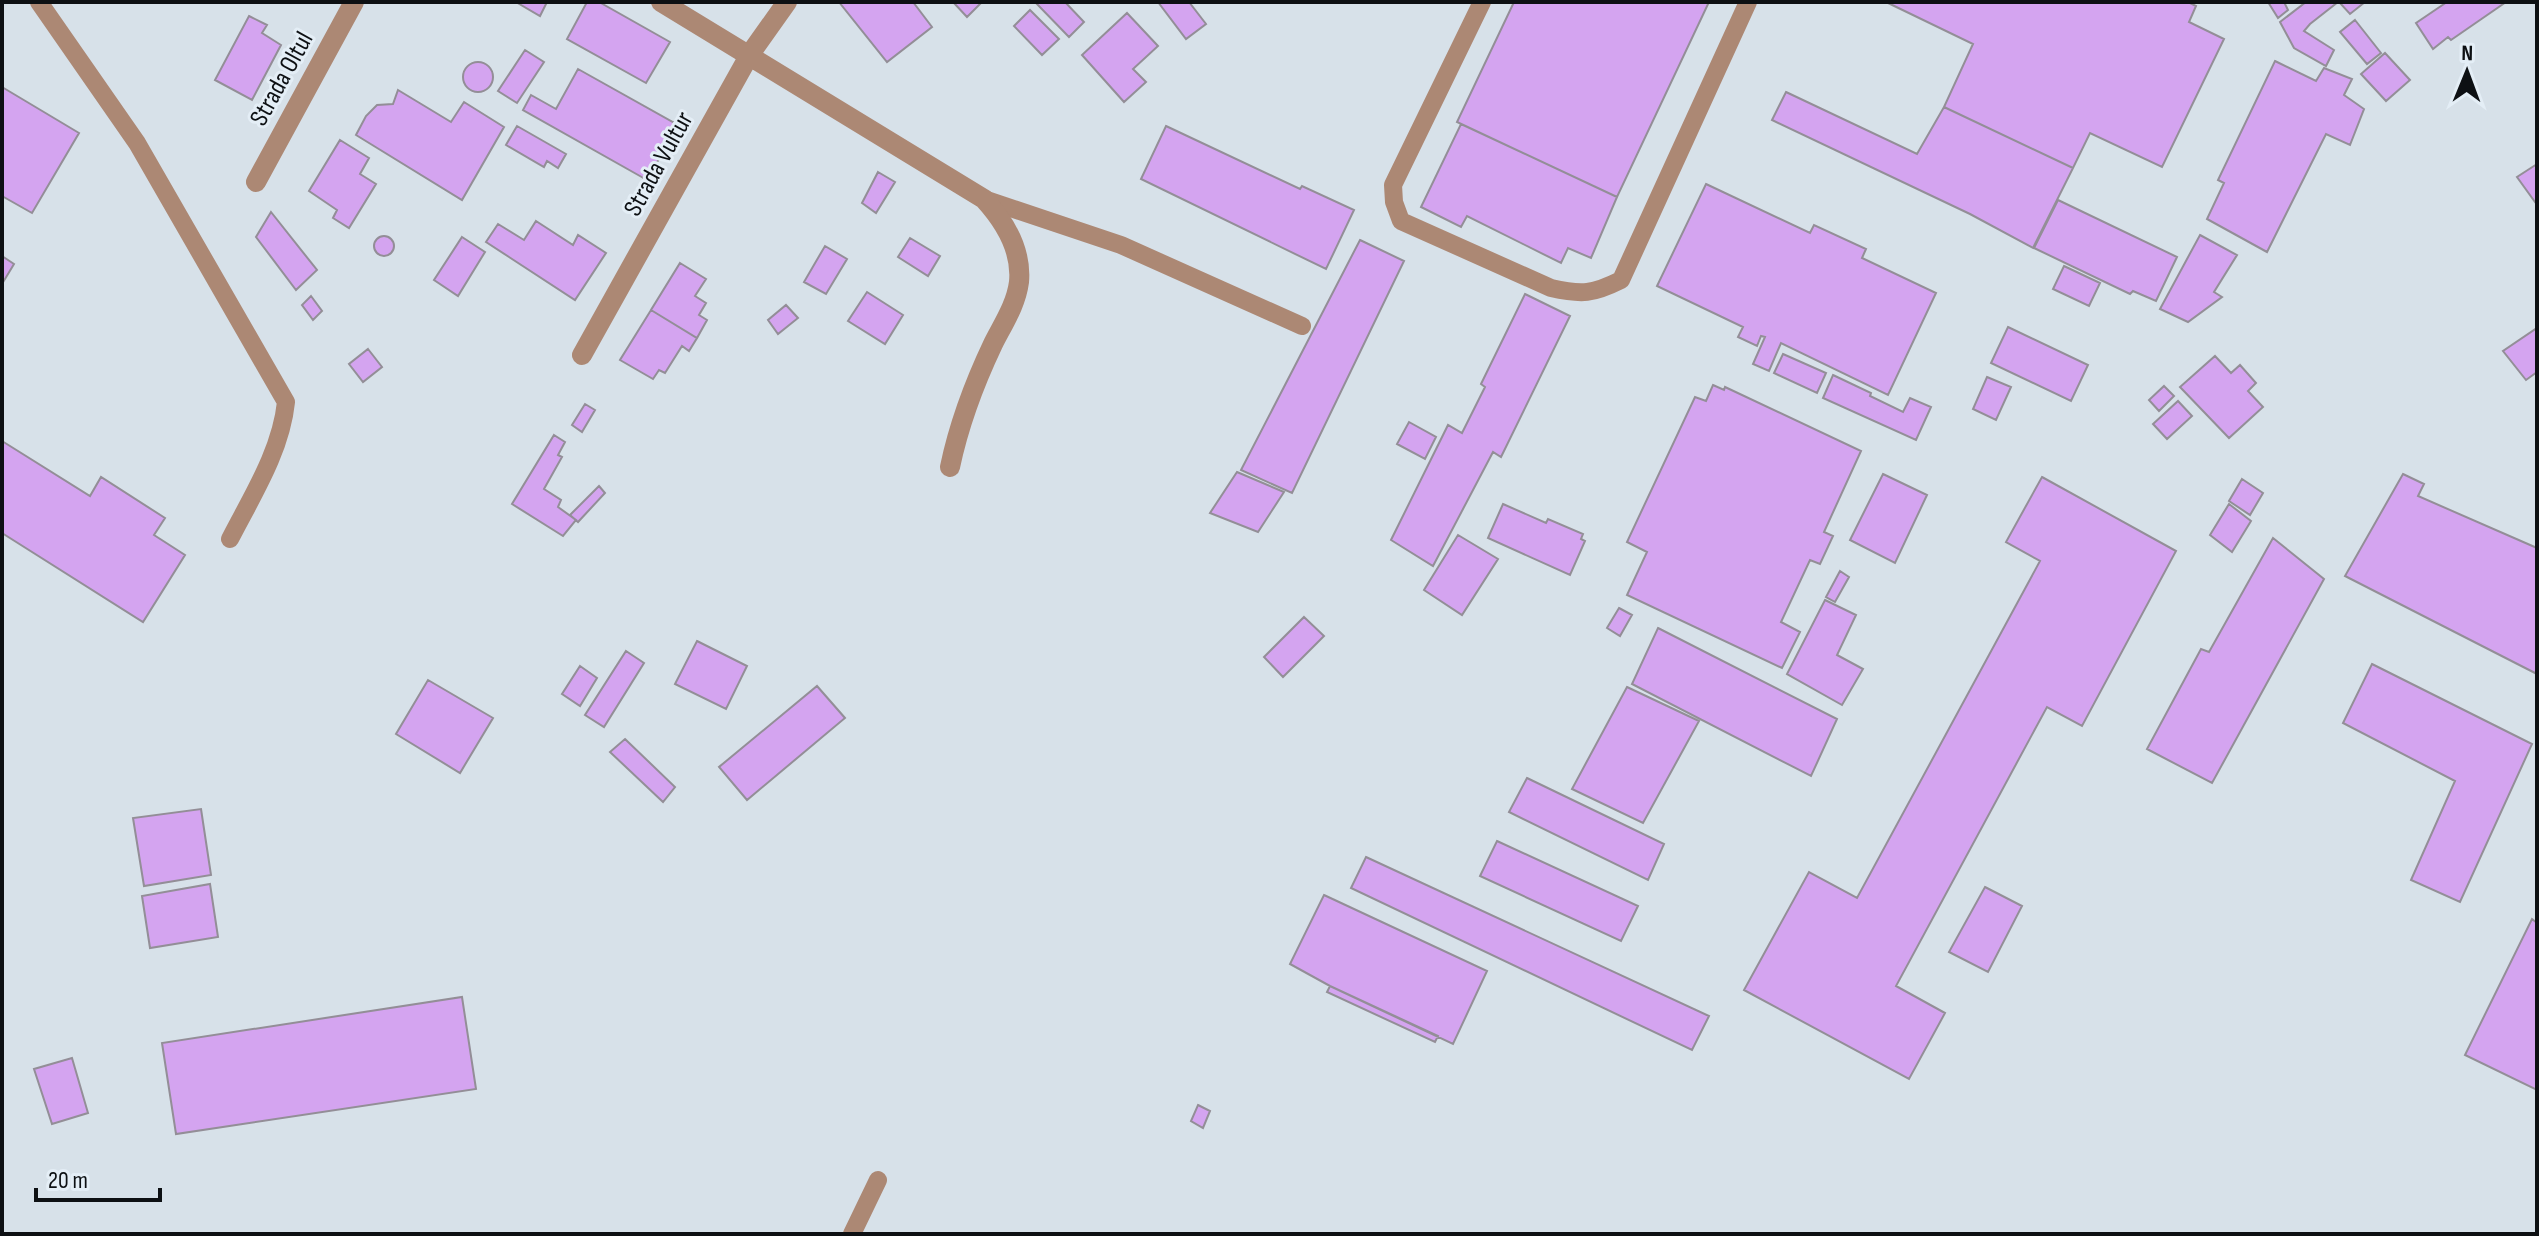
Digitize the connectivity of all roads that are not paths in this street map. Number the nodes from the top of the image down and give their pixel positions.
1 (39, 2) edge
2 (354, 2) edge
3 (661, 2) edge
4 (787, 2) edge
5 (1482, 2) edge
6 (1748, 2) edge
7 (750, 54) junction
8 (256, 182) dead end
9 (984, 199) junction
10 (1302, 326) dead end
11 (582, 355) dead end
12 (950, 467) dead end
13 (230, 539) dead end
14 (878, 1180) dead end
15 (852, 1234) edge

1 - 13 lane
2 - 8 street, Strada Oltul
3 - 7 street
4 - 7 street, Strada Vultur
5 - 6 lane
7 - 9 street
7 - 11 street, Strada Vultur
9 - 10 lane
9 - 12 street
14 - 15 lane

